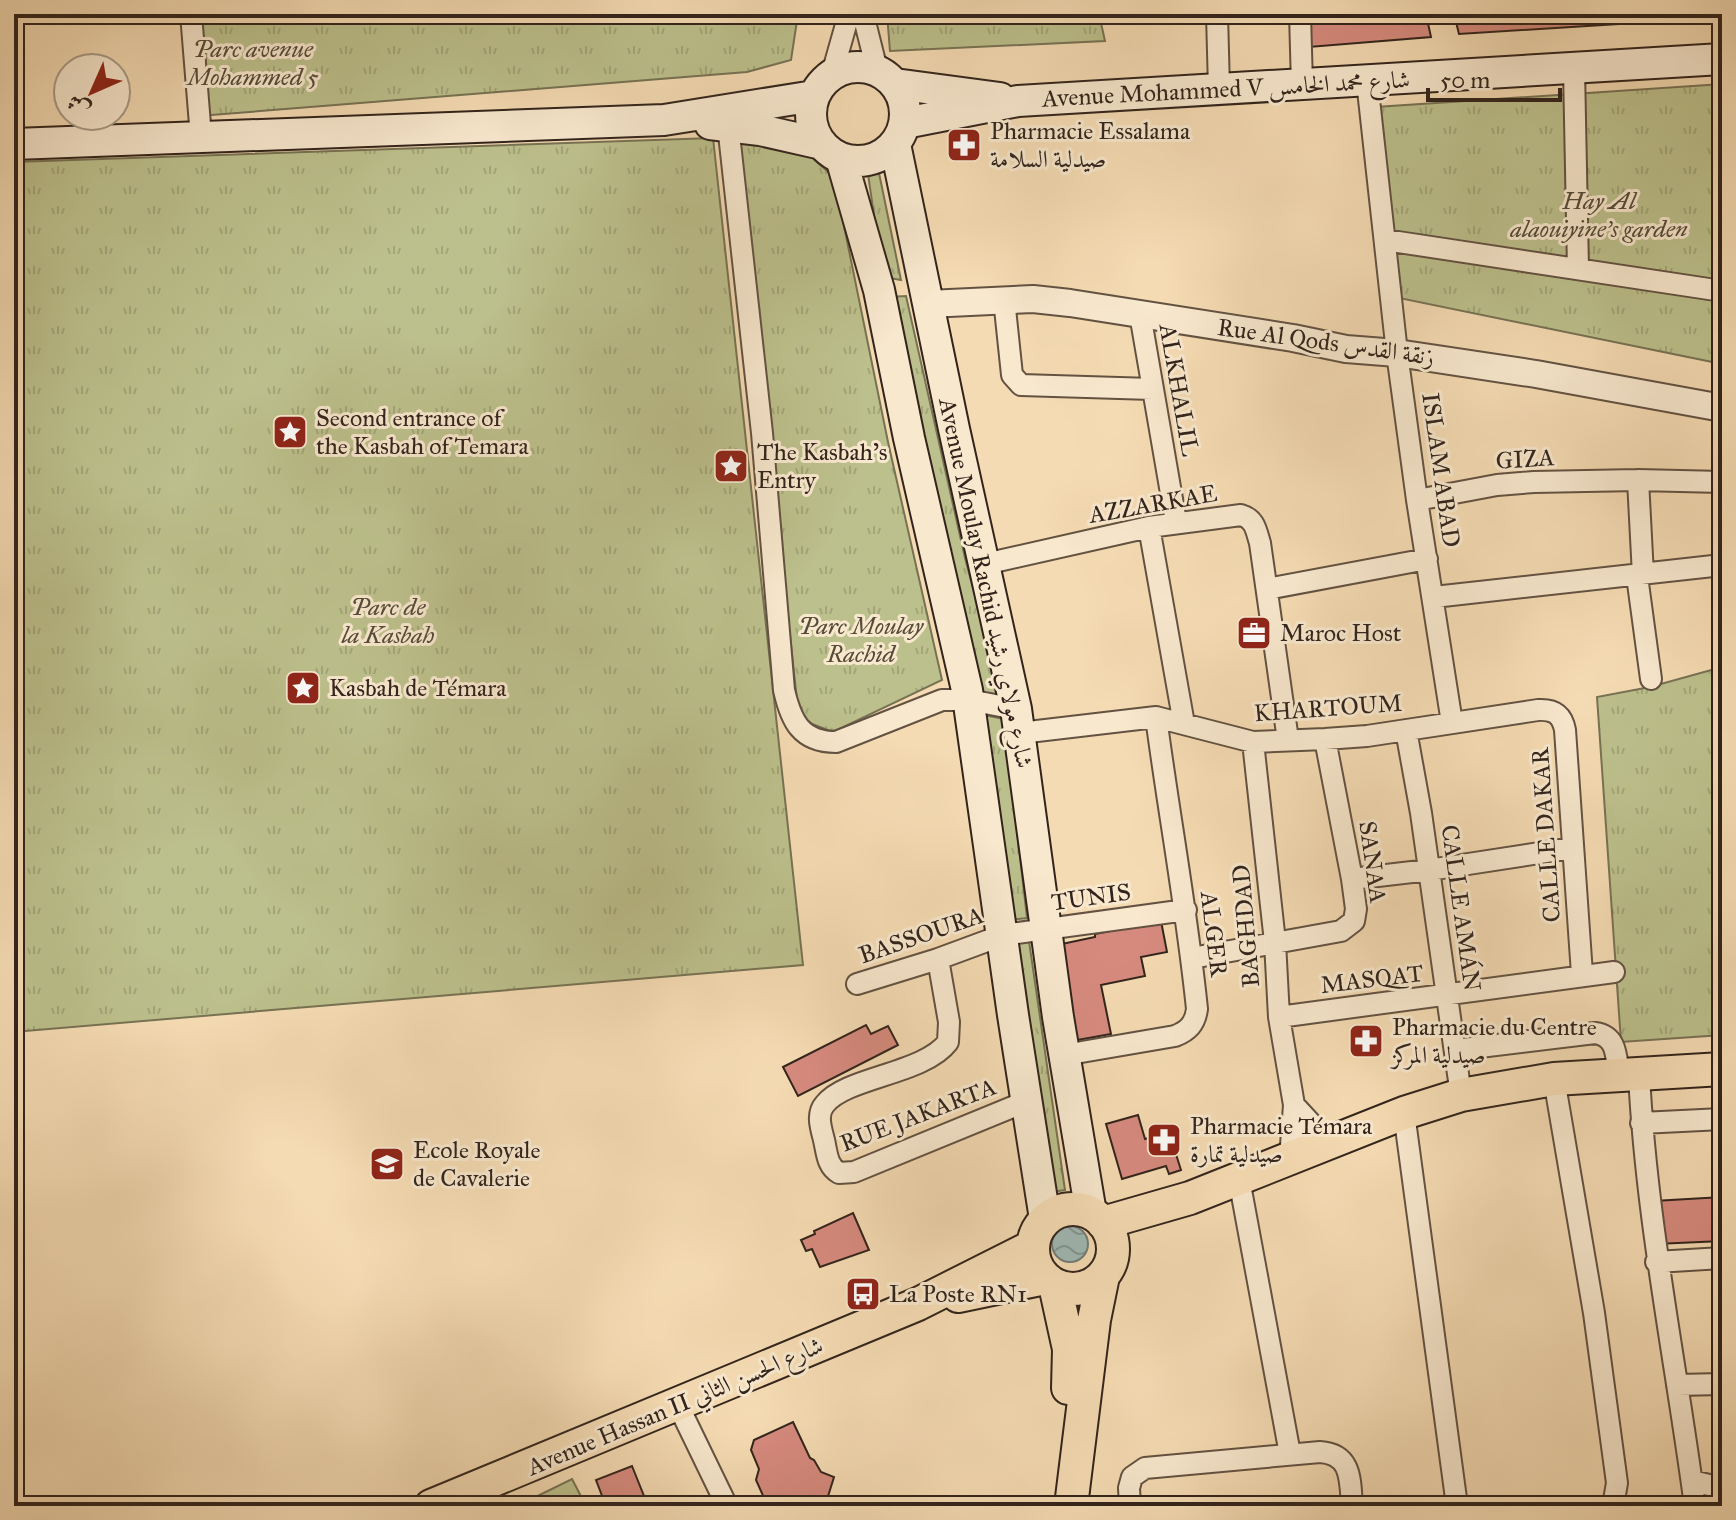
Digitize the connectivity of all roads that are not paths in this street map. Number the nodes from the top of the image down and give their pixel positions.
1 (191, 14) edge
2 (849, 14) edge
3 (863, 14) edge
4 (1217, 14) edge
5 (1300, 14) edge
6 (1722, 59) edge
7 (1574, 69) junction
8 (886, 77) junction
9 (1367, 81) junction
10 (823, 85) junction
11 (1302, 85) junction
12 (1219, 89) junction
13 (1018, 101) junction
14 (664, 120) junction
15 (728, 125) junction
16 (900, 134) junction
17 (201, 137) junction
18 (14, 144) edge
19 (832, 151) junction
20 (1385, 240) junction
21 (1578, 269) junction
22 (879, 290) junction
23 (1722, 291) edge
24 (926, 295) junction
25 (1004, 299) junction
26 (1140, 314) junction
27 (1397, 353) junction
28 (1152, 389) junction
29 (1722, 408) edge
30 (1638, 480) junction
31 (1722, 482) edge
32 (1417, 500) junction
33 (1176, 522) junction
34 (1149, 527) junction
35 (1427, 559) junction
36 (985, 564) junction
37 (1722, 565) edge
38 (1640, 576) junction
39 (1267, 589) junction
40 (1434, 597) junction
41 (1651, 679) dead end
42 (969, 700) junction
43 (1538, 710) joint
44 (1156, 717) junction
45 (1018, 721) junction
46 (1452, 723) junction
47 (1184, 724) junction
48 (1406, 730) junction
49 (1325, 739) junction
50 (1288, 740) junction
51 (1253, 742) junction
52 (1572, 848) junction
53 (1429, 870) junction
54 (1352, 879) junction
55 (1186, 910) junction
56 (1047, 930) junction
57 (1003, 935) junction
58 (1275, 942) junction
59 (1192, 958) junction
60 (938, 959) junction
61 (1614, 972) dead end
62 (1582, 974) junction
63 (857, 984) dead end
64 (1448, 996) junction
65 (1279, 1017) junction
66 (1455, 1050) junction
67 (1064, 1055) junction
68 (1722, 1069) edge
69 (1629, 1074) junction
70 (1554, 1079) junction
71 (1461, 1095) junction
72 (1027, 1101) junction
73 (1294, 1105) junction
74 (1404, 1113) junction
75 (1722, 1119) edge
76 (1641, 1123) junction
77 (1329, 1143) junction
78 (1290, 1159) junction
79 (1239, 1179) junction
80 (1190, 1198) junction
81 (1097, 1218) junction
82 (1039, 1233) junction
83 (1722, 1258) edge
84 (1656, 1262) junction
85 (1108, 1266) junction
86 (1050, 1281) junction
87 (918, 1304) junction
88 (1722, 1384) edge
89 (1677, 1385) junction
90 (677, 1403) junction
91 (1290, 1454) junction
92 (1692, 1481) junction
93 (1722, 1488) edge
94 (431, 1506) edge
95 (727, 1506) edge
96 (1058, 1506) edge
97 (1071, 1506) edge
98 (1130, 1506) edge
99 (1352, 1506) edge
100 (1457, 1506) edge
101 (1613, 1506) edge
102 (1695, 1506) edge

1 - 17 street
2 - 10 street
3 - 8 street
4 - 12 street
5 - 11 street
6 - 7 main road, Avenue Mohammed V شارع محمد الخامس
7 - 9 main road, Avenue Mohammed V شارع محمد الخامس
7 - 21 street
8 - 10 main road
8 - 13 main road
8 - 16 main road
9 - 11 main road, Avenue Mohammed V شارع محمد الخامس
9 - 20 street, ISLAM ABAD
10 - 14 main road
10 - 19 main road
11 - 12 main road, Avenue Mohammed V شارع محمد الخامس
12 - 13 main road, Avenue Mohammed V شارع محمد الخامس
13 - 16 main road
14 - 15 main road
14 - 17 main road
15 - 19 main road
15 - 42 street, KHARTOUM
16 - 19 main road
16 - 24 main road, Avenue Moulay Rachid شارع مولاي رشيد
17 - 18 main road
19 - 22 main road, Avenue Moulay Rachid شارع مولاي رشيد
20 - 21 street
20 - 27 street, ISLAM ABAD
21 - 23 street
22 - 24 main road
22 - 42 main road, Avenue Moulay Rachid شارع مولاي رشيد
24 - 25 street, Rue Al Qods زنقة القدس
24 - 36 main road, Avenue Moulay Rachid شارع مولاي رشيد
25 - 26 street, Rue Al Qods زنقة القدس
25 - 28 street
26 - 27 street, Rue Al Qods زنقة القدس
26 - 28 street, ALKHALIL
27 - 29 street, Rue Al Qods زنقة القدس
27 - 32 street, ISLAM ABAD
28 - 33 street, ALKHALIL
30 - 31 street, GIZA
30 - 32 street, GIZA
30 - 38 street
32 - 35 street, ISLAM ABAD
33 - 34 street, AZZARKAE
33 - 39 street, AZZARKAE
34 - 36 street, AZZARKAE
34 - 47 street
35 - 39 street
35 - 40 street, ISLAM ABAD
36 - 45 main road, Avenue Moulay Rachid شارع مولاي رشيد
37 - 38 street
38 - 40 street
38 - 41 street
39 - 50 street, AZZARKAE
40 - 46 street, ISLAM ABAD
42 - 45 street, KHARTOUM
42 - 57 main road, Avenue Moulay Rachid شارع مولاي رشيد
43 - 46 street, KHARTOUM
43 - 52 street, CALLE DAKAR
44 - 45 street, KHARTOUM
44 - 47 street, KHARTOUM
44 - 55 street, ALGER
45 - 56 main road, Avenue Moulay Rachid شارع مولاي رشيد
46 - 48 street, KHARTOUM
47 - 51 street, KHARTOUM
48 - 49 street, KHARTOUM
48 - 53 street, CALLE AMÁN
49 - 50 street, KHARTOUM
49 - 54 street, SANAA
50 - 51 street, KHARTOUM
51 - 58 street, BAGHDAD
52 - 53 street
52 - 62 street, CALLE DAKAR
53 - 54 street
53 - 64 street, CALLE AMÁN
54 - 58 street, SANAA
55 - 56 street, TUNIS
55 - 59 street, ALGER
56 - 57 street, TUNIS
56 - 67 main road, Avenue Moulay Rachid شارع مولاي رشيد
57 - 60 street, BASSOURA
57 - 72 main road, Avenue Moulay Rachid شارع مولاي رشيد
58 - 59 street, SANAA
58 - 65 street, BAGHDAD
59 - 67 street, ALGER
60 - 63 street, BASSOURA
60 - 72 street, RUE JAKARTA
61 - 62 street, MASQAT
62 - 64 street, MASQAT
64 - 65 street, MASQAT
64 - 66 street, CALLE AMÁN
65 - 73 street, BAGHDAD
66 - 69 street
66 - 71 street, CALLE AMÁN
67 - 81 main road, Avenue Moulay Rachid شارع مولاي رشيد
68 - 69 main road
69 - 70 main road
69 - 76 street
70 - 71 main road
70 - 101 street
71 - 74 main road
72 - 82 main road, Avenue Moulay Rachid شارع مولاي رشيد
73 - 77 street
73 - 78 street, BAGHDAD
74 - 77 main road
74 - 100 street
75 - 76 street
76 - 84 street
77 - 78 main road
78 - 79 main road
79 - 80 main road
79 - 91 street
80 - 81 main road
80 - 85 main road
81 - 82 main road
81 - 85 main road
82 - 86 main road
82 - 87 main road, Avenue Hassan II شارع الحسن الثاني
83 - 84 street
84 - 89 street
85 - 86 main road
85 - 97 main road
86 - 87 main road, Avenue Hassan II شارع الحسن الثاني
86 - 96 main road
87 - 90 main road, Avenue Hassan II شارع الحسن الثاني
88 - 89 street
89 - 92 street
90 - 94 main road, Avenue Hassan II شارع الحسن الثاني
90 - 95 street
91 - 98 street
91 - 99 street
92 - 93 street
92 - 102 street

